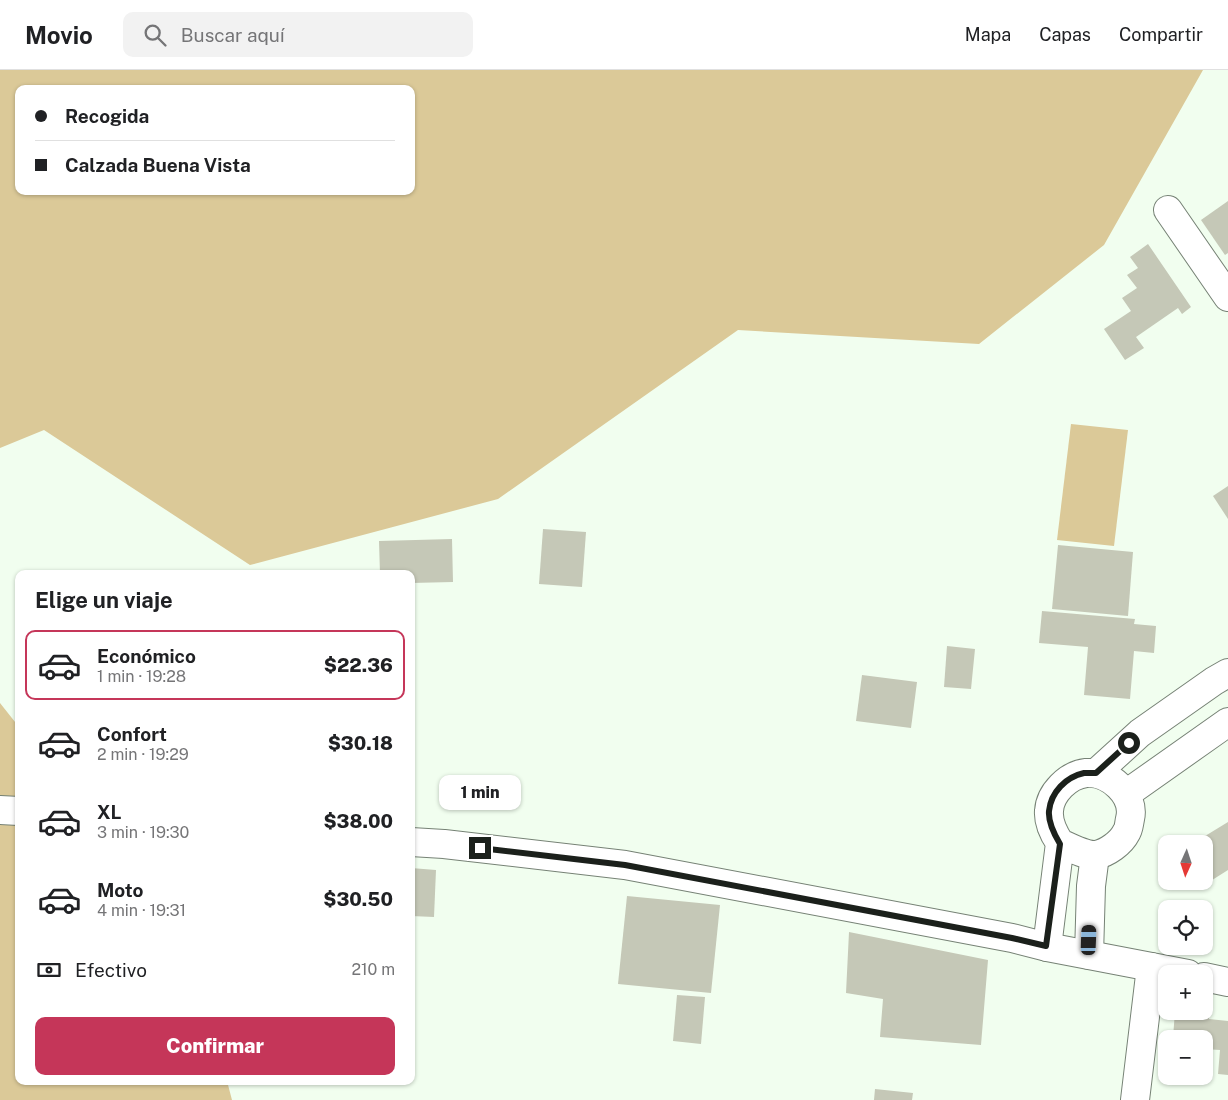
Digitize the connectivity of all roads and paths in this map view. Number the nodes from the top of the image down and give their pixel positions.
1 (1168, 210) dead end
2 (1228, 297) edge
3 (1228, 673) edge
4 (1228, 723) edge
5 (1096, 773) junction
6 (1126, 794) junction
7 (0, 810) edge
8 (15, 811) edge
9 (415, 842) edge
10 (1060, 844) junction
11 (1095, 855) junction
12 (1046, 946) junction
13 (1089, 954) junction
14 (1151, 967) junction
15 (1158, 968) edge
16 (1213, 979) edge
17 (1228, 982) edge
18 (1135, 1100) edge

1 - 2 street
3 - 5 street
4 - 6 street
5 - 6 street
5 - 10 street
6 - 11 street
7 - 8 street
9 - 12 street
10 - 11 street
10 - 12 street
11 - 13 street
12 - 13 street
13 - 14 street
14 - 15 street
14 - 18 street
16 - 17 street

